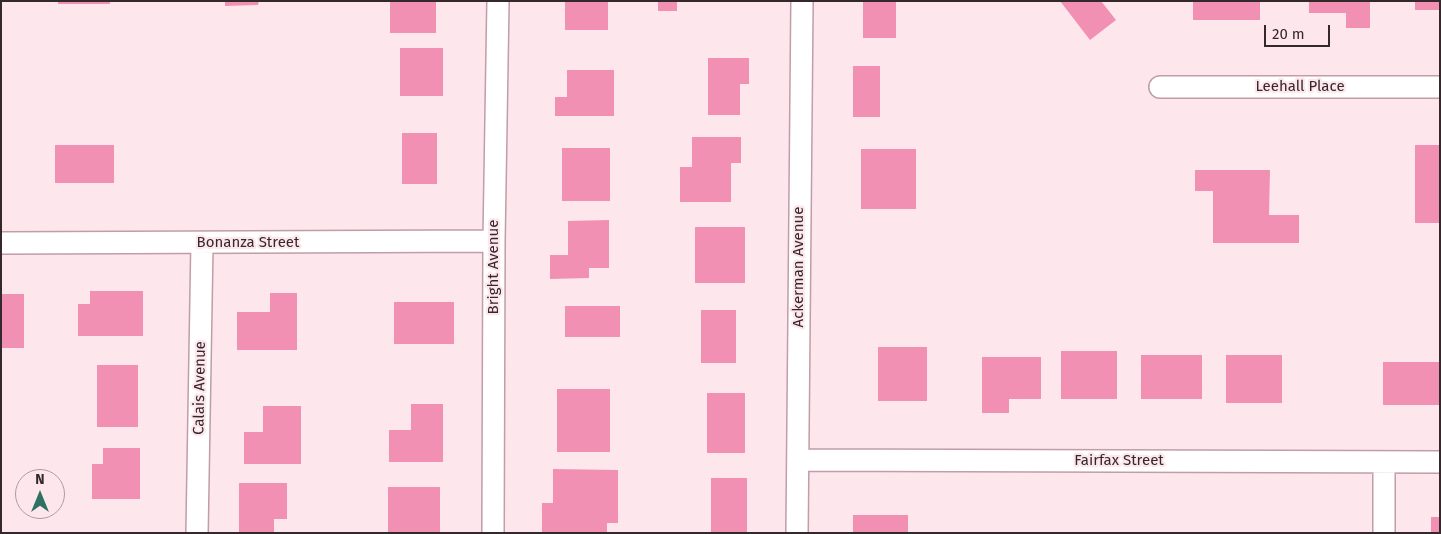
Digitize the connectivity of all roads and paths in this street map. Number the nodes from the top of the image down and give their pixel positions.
1 (498, 1) edge
2 (802, 1) edge
3 (1160, 87) dead end
4 (1440, 87) edge
5 (494, 241) junction
6 (1, 243) edge
7 (202, 243) junction
8 (798, 460) junction
9 (1384, 462) junction
10 (1440, 462) edge
11 (197, 533) edge
12 (493, 533) edge
13 (797, 533) edge
14 (1384, 533) edge

1 - 5 street, Bright Avenue
2 - 8 street, Ackerman Avenue
3 - 4 street, Leehall Place
5 - 7 street, Bonanza Street
5 - 12 street, Bright Avenue
6 - 7 street, Bonanza Street
7 - 11 street, Calais Avenue
8 - 9 street, Fairfax Street
8 - 13 street, Ackerman Avenue
9 - 10 street, Fairfax Street
9 - 14 street

